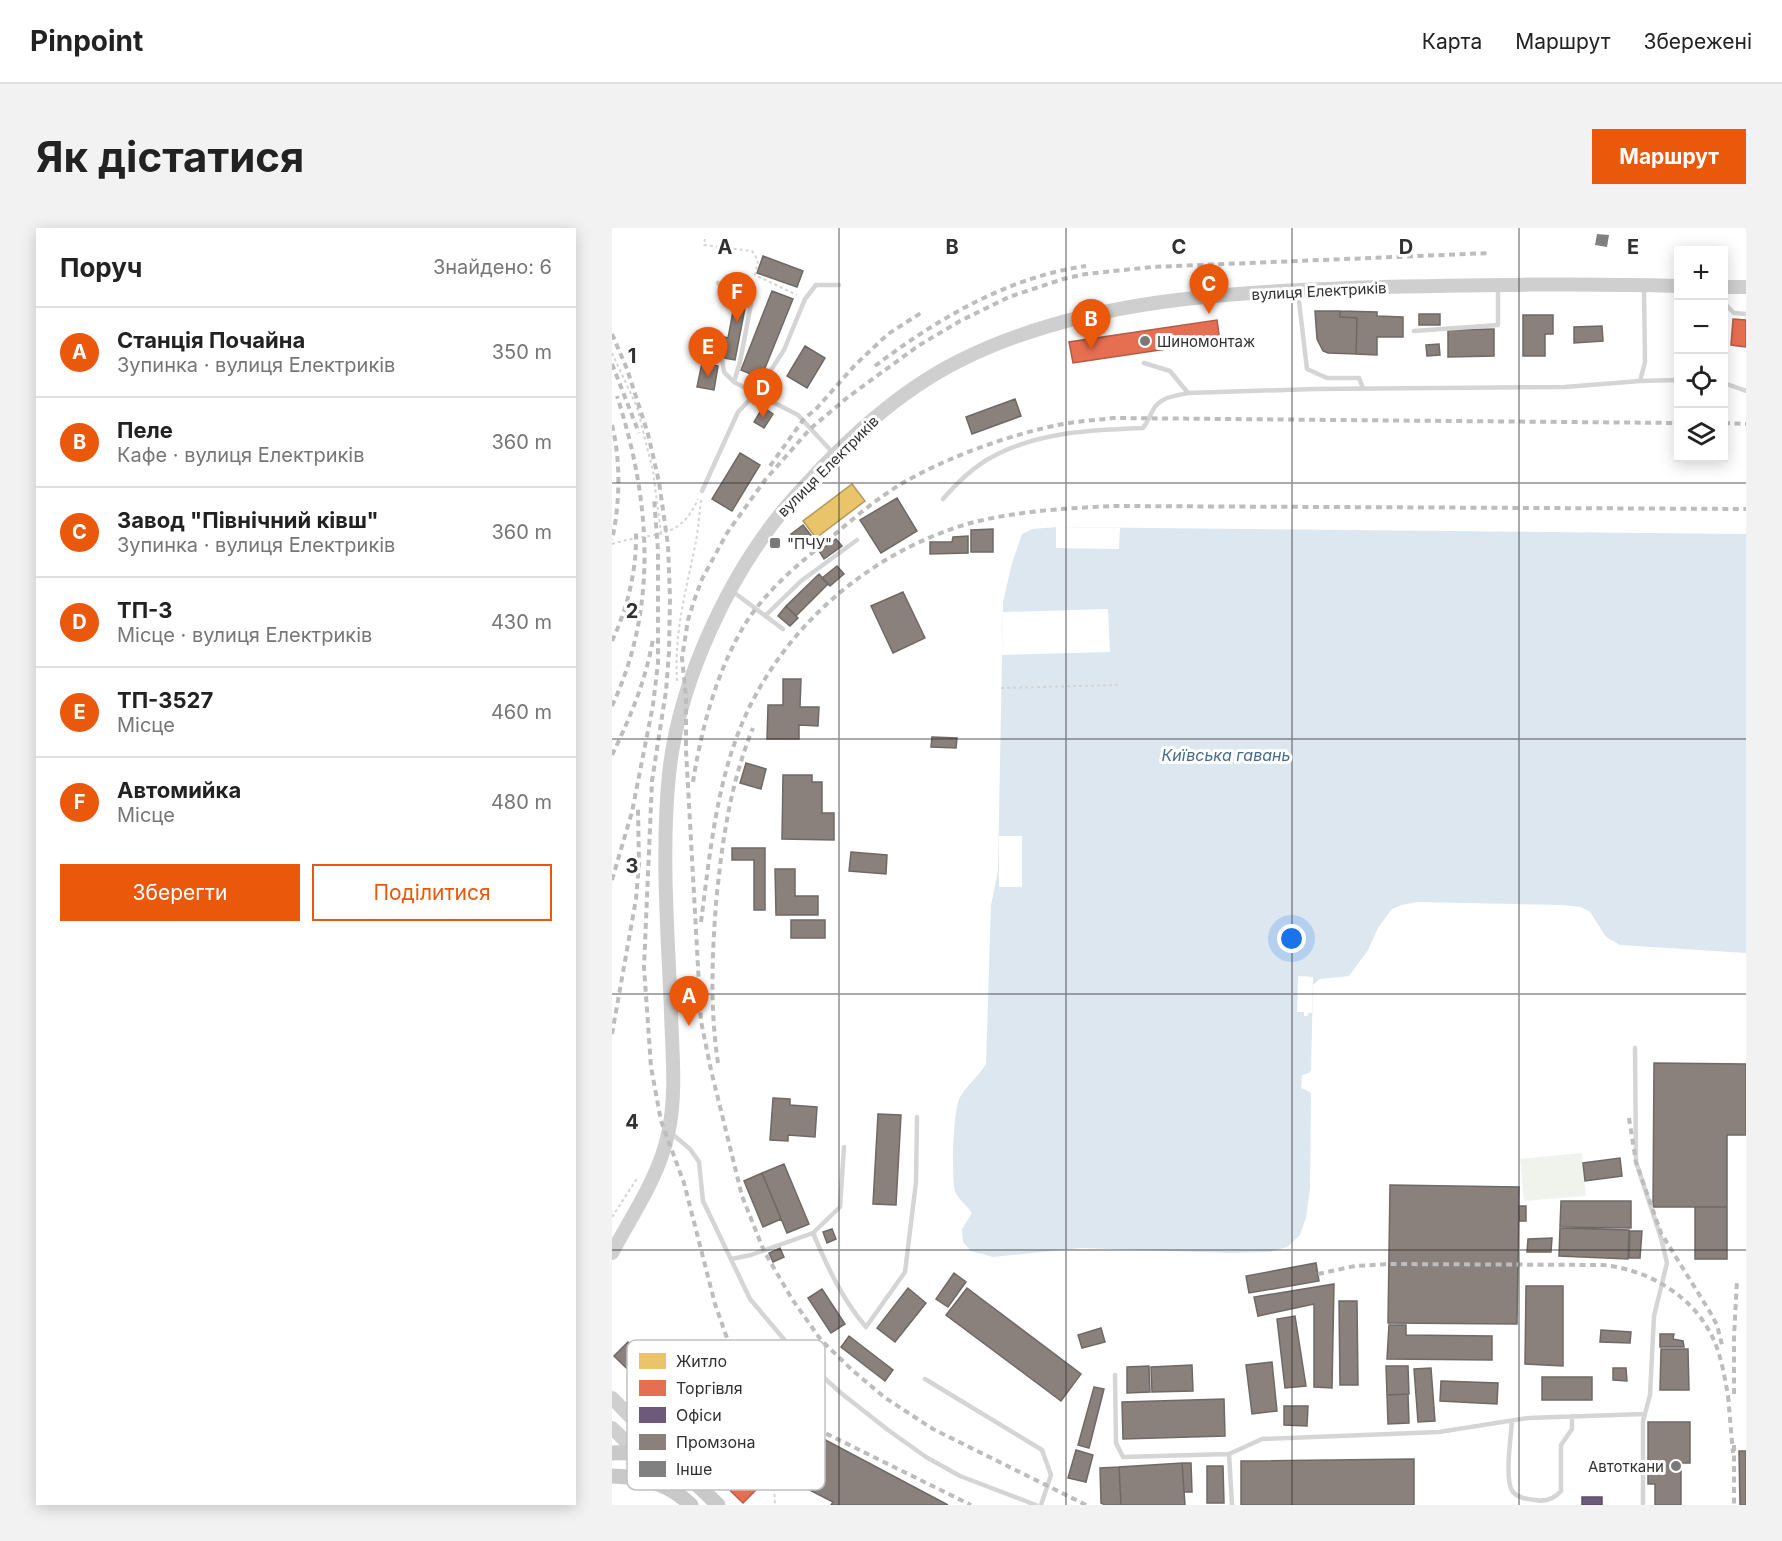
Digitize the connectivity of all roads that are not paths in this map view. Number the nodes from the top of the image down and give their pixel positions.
1 (718, 283) dead end
2 (839, 285) dead end
3 (1498, 285) junction
4 (1644, 285) junction
5 (1674, 286) edge
6 (1728, 287) edge
7 (1746, 287) edge
8 (1297, 290) junction
9 (1728, 307) edge
10 (1746, 314) edge
11 (1414, 331) dead end
12 (722, 358) dead end
13 (1144, 363) dead end
14 (1674, 380) edge
15 (1640, 381) junction
16 (734, 382) junction
17 (1728, 384) edge
18 (1363, 388) junction
19 (1746, 391) edge
20 (756, 393) junction
21 (1188, 393) junction
22 (835, 455) junction
23 (702, 490) road end
24 (943, 499) dead end
25 (857, 540) dead end
26 (730, 590) junction
27 (765, 616) junction
28 (783, 628) dead end
29 (1635, 1048) dead end
30 (917, 1118) dead end
31 (668, 1135) junction
32 (844, 1147) dead end
33 (813, 1233) junction
34 (612, 1253) edge
35 (731, 1259) junction
36 (784, 1340) edge
37 (1115, 1375) dead end
38 (825, 1379) edge
39 (925, 1379) dead end
40 (615, 1401) edge
41 (627, 1413) edge
42 (1644, 1414) junction
43 (1572, 1416) junction
44 (1512, 1421) junction
45 (616, 1432) edge
46 (627, 1443) edge
47 (613, 1454) edge
48 (1229, 1454) junction
49 (612, 1476) edge
50 (627, 1478) edge
51 (672, 1490) edge
52 (675, 1490) edge
53 (703, 1490) edge
54 (679, 1494) junction
55 (691, 1505) edge
56 (718, 1505) edge
57 (1036, 1505) edge
58 (1041, 1505) edge
59 (1232, 1505) edge
60 (1643, 1505) edge

1 - 16 lane
2 - 20 lane
3 - 4 street, вулиця Електриків
3 - 8 street, вулиця Електриків
3 - 11 lane
4 - 5 street, вулиця Електриків
4 - 15 lane
6 - 7 street
8 - 18 lane
8 - 22 street, вулиця Електриків
9 - 10 lane
12 - 16 lane
13 - 21 lane
14 - 15 lane
15 - 18 lane
16 - 20 lane
17 - 19 lane
18 - 21 lane
20 - 22 lane
20 - 23 lane
21 - 24 lane
22 - 26 street, вулиця Електриків
25 - 27 lane
26 - 27 lane
26 - 31 street, вулиця Електриків
27 - 28 lane
29 - 42 lane
30 - 33 lane
31 - 34 street, вулиця Електриків
31 - 35 lane
32 - 33 lane
33 - 35 lane
35 - 36 lane
37 - 48 lane
38 - 57 lane
39 - 58 lane
40 - 41 street
40 - 45 street
42 - 43 lane
42 - 60 lane
43 - 44 lane
43 - 44 lane
44 - 48 lane
45 - 46 street
45 - 47 street
48 - 59 lane
49 - 50 main road
51 - 54 main road
52 - 54 street
53 - 56 main road
54 - 55 main road

